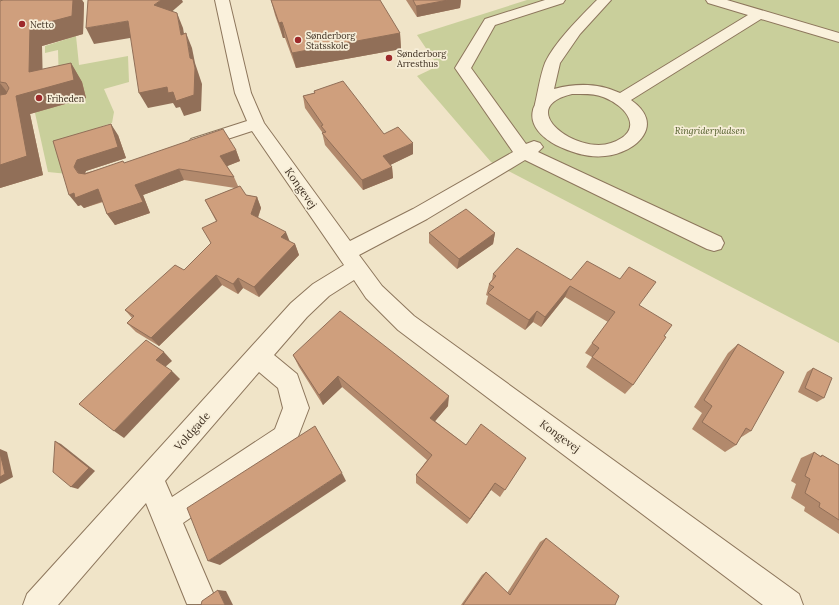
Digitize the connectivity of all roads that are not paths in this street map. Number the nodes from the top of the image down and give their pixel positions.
1 (222, 0) edge
2 (558, 0) edge
3 (604, 0) edge
4 (713, 0) edge
5 (759, 14) junction
6 (839, 38) edge
7 (621, 99) junction
8 (543, 103) junction
9 (256, 124) junction
10 (554, 137) junction
11 (182, 148) edge
12 (522, 152) junction
13 (714, 243) dead end
14 (350, 260) junction
15 (259, 356) junction
16 (150, 478) junction
17 (167, 517) junction
18 (198, 593) dead end
19 (38, 605) edge
20 (788, 605) edge

1 - 9 street, Kongevej
2 - 12 street
3 - 8 street
4 - 5 street
5 - 6 street
5 - 7 street
7 - 8 street
7 - 10 street
8 - 10 street
9 - 11 street
9 - 14 street, Kongevej
10 - 12 street
12 - 13 street
12 - 14 street
14 - 15 street, Voldgade
14 - 20 street, Kongevej
15 - 16 street, Voldgade
15 - 17 street
16 - 17 street
16 - 19 street, Voldgade
17 - 18 street

